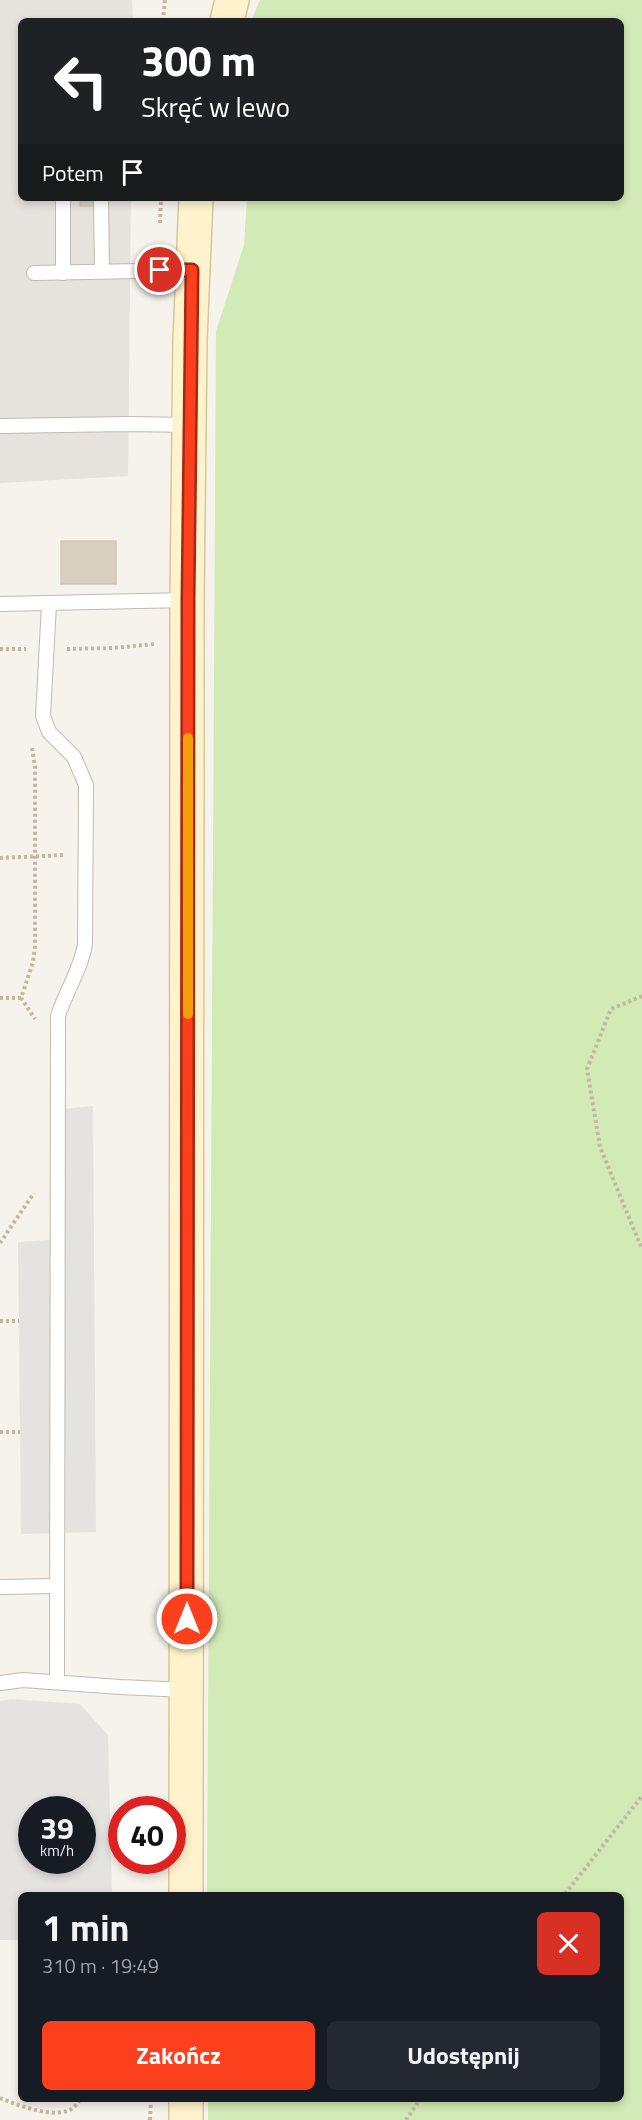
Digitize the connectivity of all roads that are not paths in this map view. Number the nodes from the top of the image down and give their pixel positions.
1 (232, 0) edge
2 (228, 18) edge
3 (63, 201) edge
4 (101, 201) edge
5 (196, 201) edge
6 (192, 270) junction
7 (102, 271) junction
8 (34, 273) dead end
9 (63, 273) junction
10 (189, 425) junction
11 (0, 426) edge
12 (188, 600) junction
13 (0, 604) edge
14 (49, 604) junction
15 (57, 1586) junction
16 (0, 1587) edge
17 (57, 1682) junction
18 (0, 1683) edge
19 (187, 1690) junction
20 (186, 1892) edge
21 (186, 2102) edge
22 (186, 2120) edge

1 - 2 street
3 - 9 lane
4 - 7 lane
5 - 6 street
6 - 7 lane
6 - 10 street
7 - 9 lane
8 - 9 lane
10 - 11 lane
10 - 12 street
12 - 14 lane
12 - 19 street
13 - 14 lane
14 - 15 lane
15 - 16 lane
15 - 17 lane
17 - 18 lane
17 - 19 lane
19 - 20 street
21 - 22 street

